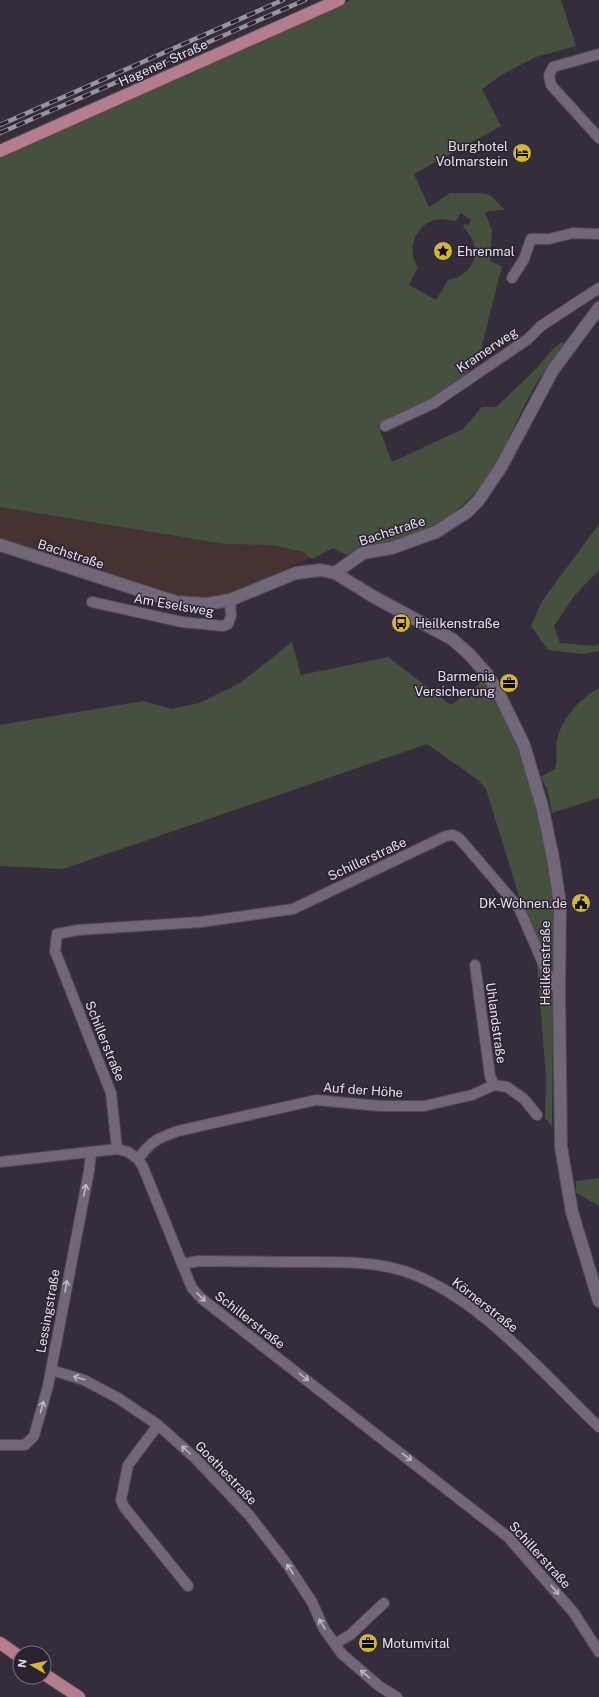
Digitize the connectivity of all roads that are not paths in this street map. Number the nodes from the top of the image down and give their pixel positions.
1 (339, 0) edge
2 (599, 54) edge
3 (599, 138) edge
4 (0, 152) edge
5 (599, 234) edge
6 (512, 278) dead end
7 (599, 288) edge
8 (599, 308) edge
9 (385, 426) dead end
10 (0, 545) edge
11 (335, 573) junction
12 (230, 600) junction
13 (92, 602) dead end
14 (475, 965) dead end
15 (559, 990) junction
16 (494, 1085) junction
17 (537, 1115) dead end
18 (117, 1149) junction
19 (91, 1153) junction
20 (138, 1159) junction
21 (0, 1162) edge
22 (182, 1264) junction
23 (599, 1301) edge
24 (51, 1370) junction
25 (158, 1425) junction
26 (599, 1427) edge
27 (0, 1445) edge
28 (188, 1586) dead end
29 (384, 1603) dead end
30 (0, 1643) edge
31 (336, 1643) junction
32 (12, 1651) edge
33 (599, 1652) edge
34 (52, 1679) edge
35 (79, 1697) edge
36 (397, 1697) edge

1 - 4 main road, Hagener Straße
2 - 3 street
5 - 6 street
7 - 9 street, Kramerweg
8 - 11 street, Bachstraße
10 - 12 street, Bachstraße
11 - 12 street, Bachstraße
11 - 15 street, Heilkenstraße
12 - 13 street, Am Eselsweg
14 - 16 street, Uhlandstraße
15 - 18 street, Schillerstraße
15 - 23 street, Heilkenstraße
16 - 17 street
16 - 20 street, Auf der Höhe
18 - 19 street
18 - 20 street
19 - 21 street
24 -> 19 street, Lessingstraße
20 - 22 street, Schillerstraße
22 - 26 street, Körnerstraße
22 -> 33 street, Schillerstraße
25 -> 24 street, Goethestraße
27 -> 24 street, Lessingstraße
25 - 28 street
31 -> 25 street, Goethestraße
29 - 31 street
30 - 32 main road
36 -> 31 street, Goethestraße
34 - 35 main road

